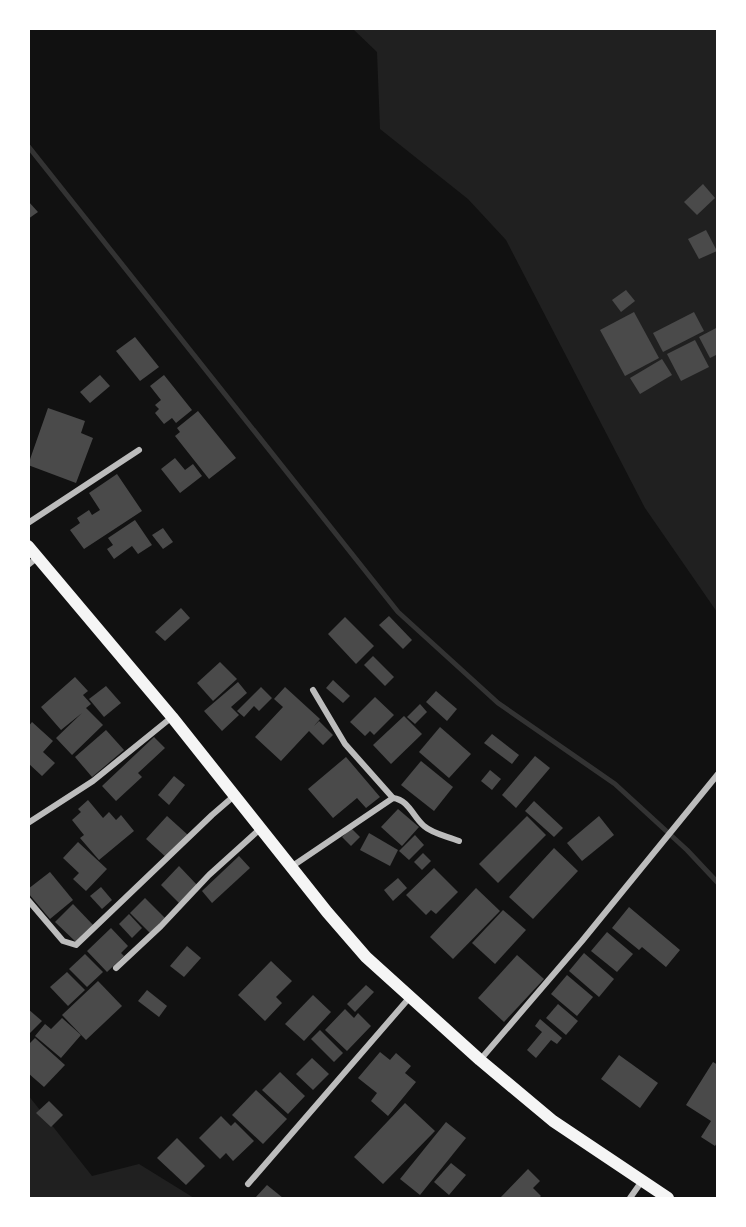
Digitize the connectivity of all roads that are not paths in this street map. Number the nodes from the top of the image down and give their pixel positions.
1 (139, 450) dead end
2 (28, 523) edge
3 (28, 546) edge
4 (33, 561) edge
5 (313, 690) dead end
6 (172, 717) junction
7 (717, 774) edge
8 (234, 796) junction
9 (393, 798) junction
10 (28, 823) edge
11 (260, 829) junction
12 (459, 841) dead end
13 (291, 867) junction
14 (28, 900) edge
15 (116, 968) dead end
16 (410, 997) junction
17 (480, 1060) junction
18 (642, 1181) junction
19 (248, 1184) dead end
20 (630, 1198) edge
21 (668, 1198) edge

1 - 2 street
3 - 4 highway
4 - 6 highway
5 - 9 street
6 - 8 highway
6 - 10 street
7 - 17 street
8 - 11 highway
8 - 14 street
9 - 12 street
9 - 13 street
11 - 13 highway
11 - 15 street
13 - 16 highway
16 - 17 highway
16 - 19 street
17 - 18 highway
18 - 20 street
18 - 21 highway

